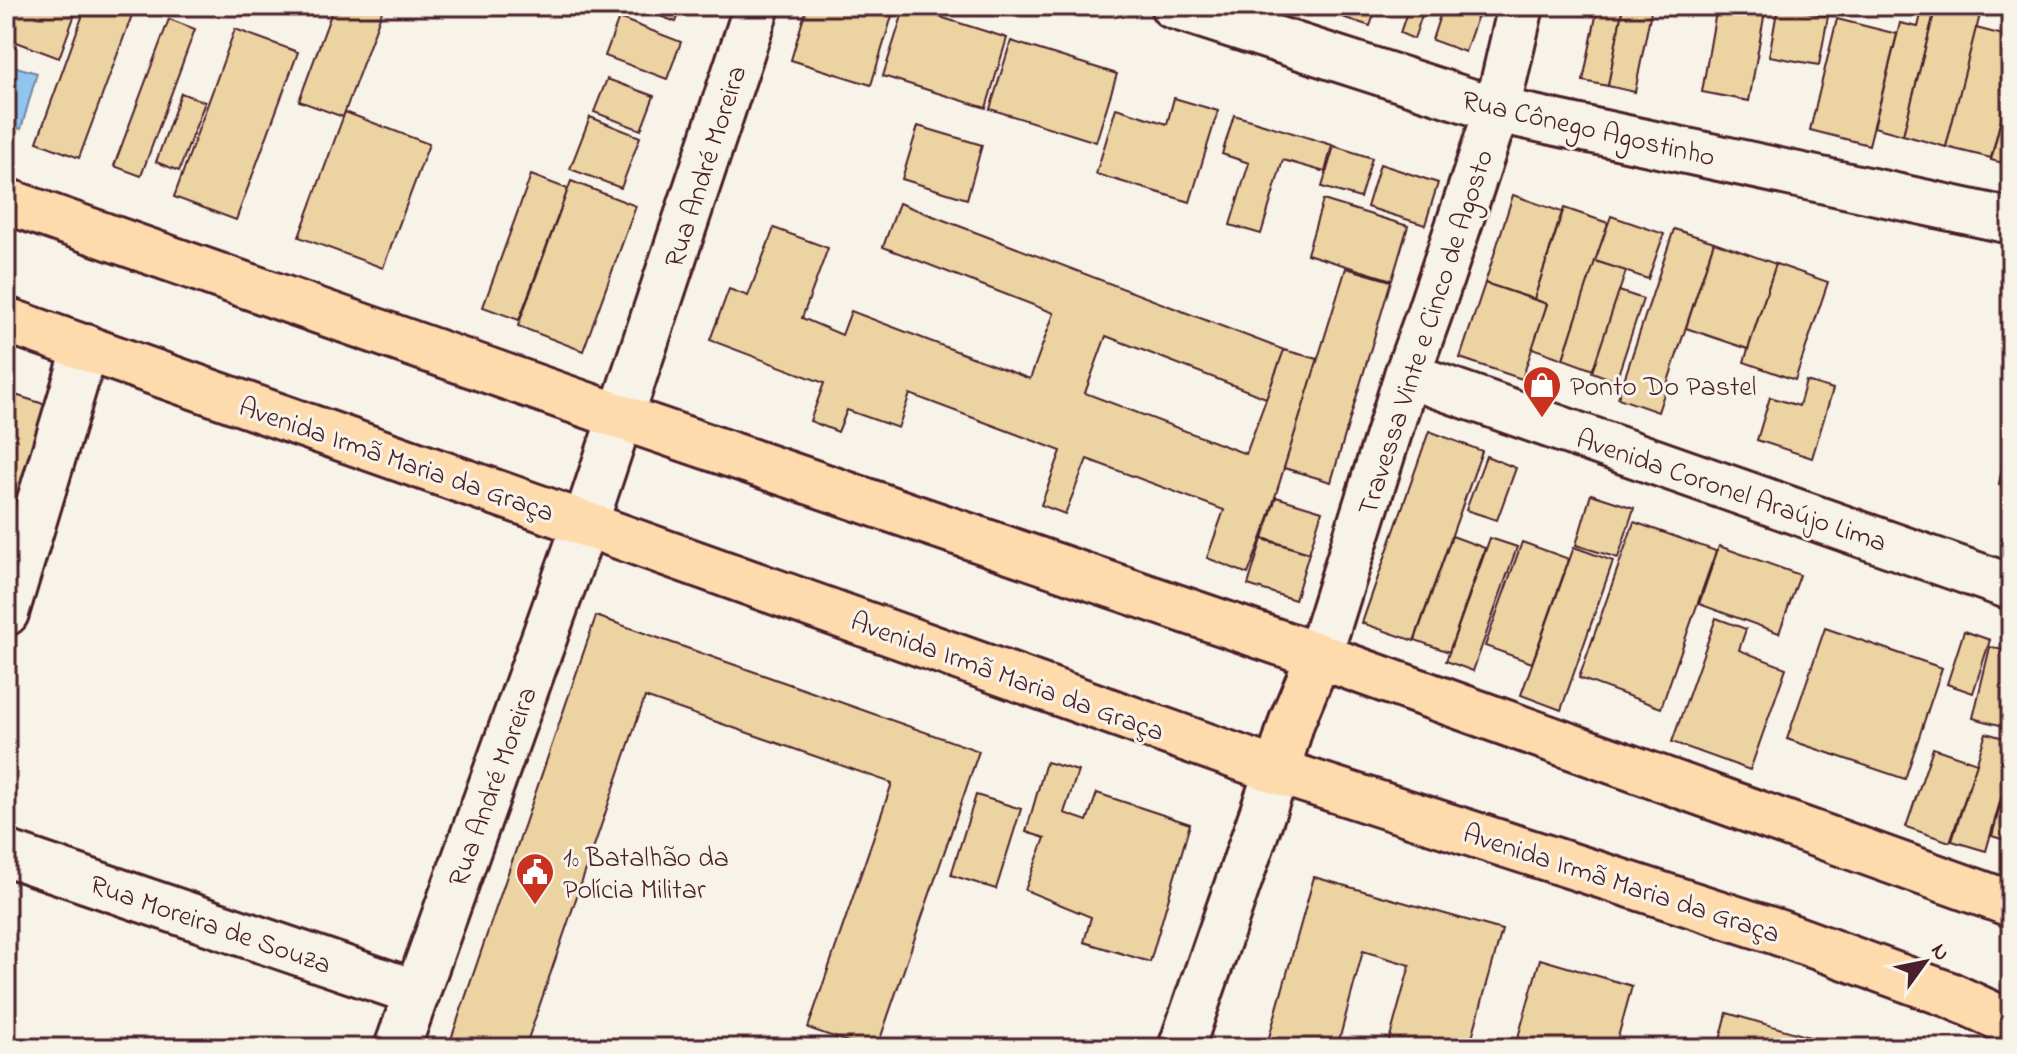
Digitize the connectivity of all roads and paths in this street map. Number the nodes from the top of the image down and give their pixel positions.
1 (757, 6) edge
2 (1173, 6) edge
3 (1521, 6) edge
4 (1497, 110) junction
5 (6, 201) edge
6 (2011, 221) edge
7 (6, 320) edge
8 (86, 347) junction
9 (1407, 375) junction
10 (621, 417) junction
11 (585, 524) junction
12 (2011, 587) edge
13 (6, 613) edge
14 (1319, 656) junction
15 (1277, 771) junction
16 (6, 853) edge
17 (2011, 904) edge
18 (417, 993) junction
19 (2011, 1023) edge
20 (397, 1048) edge
21 (1181, 1048) edge

1 - 10 street, Rua André Moreira
2 - 4 street, Rua Cônego Agostinho
3 - 4 street, Travessa Vinte e Cinco de Agosto
4 - 6 street, Rua Cônego Agostinho
4 - 9 street, Travessa Vinte e Cinco de Agosto
5 - 10 main road
7 - 8 main road, Avenida Irmã Maria da Graça
8 - 11 main road, Avenida Irmã Maria da Graça
8 - 13 street
9 - 12 street, Avenida Coronel Araújo Lima
9 - 14 street, Travessa Vinte e Cinco de Agosto
10 - 11 street, Rua André Moreira
10 - 14 main road
11 - 15 main road, Avenida Irmã Maria da Graça
11 - 18 street, Rua André Moreira
14 - 15 main road
14 - 17 main road
15 - 19 main road, Avenida Irmã Maria da Graça
15 - 21 street
16 - 18 street, Rua Moreira de Souza
18 - 20 street, Rua André Moreira

